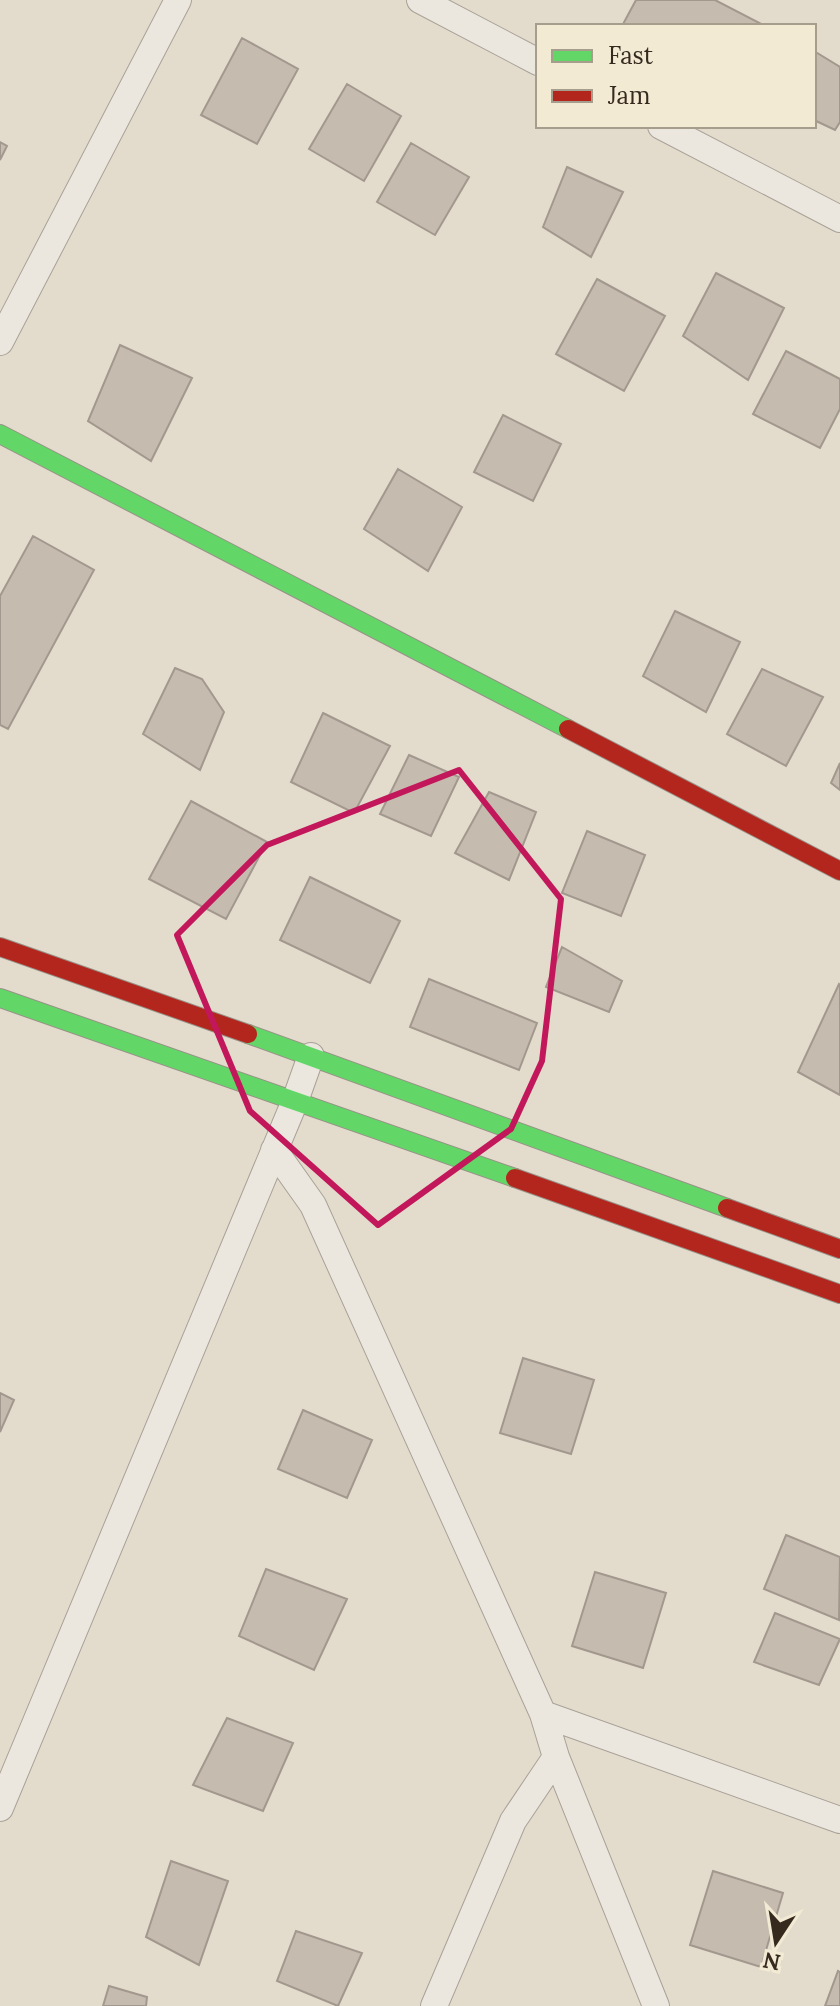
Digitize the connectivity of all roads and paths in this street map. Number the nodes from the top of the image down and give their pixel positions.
1 (178, 0) edge
2 (420, 0) edge
3 (536, 61) edge
4 (665, 128) edge
5 (840, 219) edge
6 (0, 342) edge
7 (0, 434) edge
8 (840, 871) edge
9 (0, 947) edge
10 (0, 998) edge
11 (311, 1056) junction
12 (295, 1101) junction
13 (274, 1150) junction
14 (840, 1249) edge
15 (840, 1294) edge
16 (543, 1714) junction
17 (556, 1757) junction
18 (0, 1808) edge
19 (840, 1820) edge
20 (434, 2006) edge
21 (656, 2006) edge

1 - 6 street
2 - 3 street
4 - 5 street
7 - 8 street
9 - 11 street
10 - 12 street
11 - 12 street
11 - 14 street
12 - 13 street
12 - 15 street
13 - 16 street
13 - 18 street
16 - 17 street
16 - 19 street
17 - 20 street
17 - 21 street

